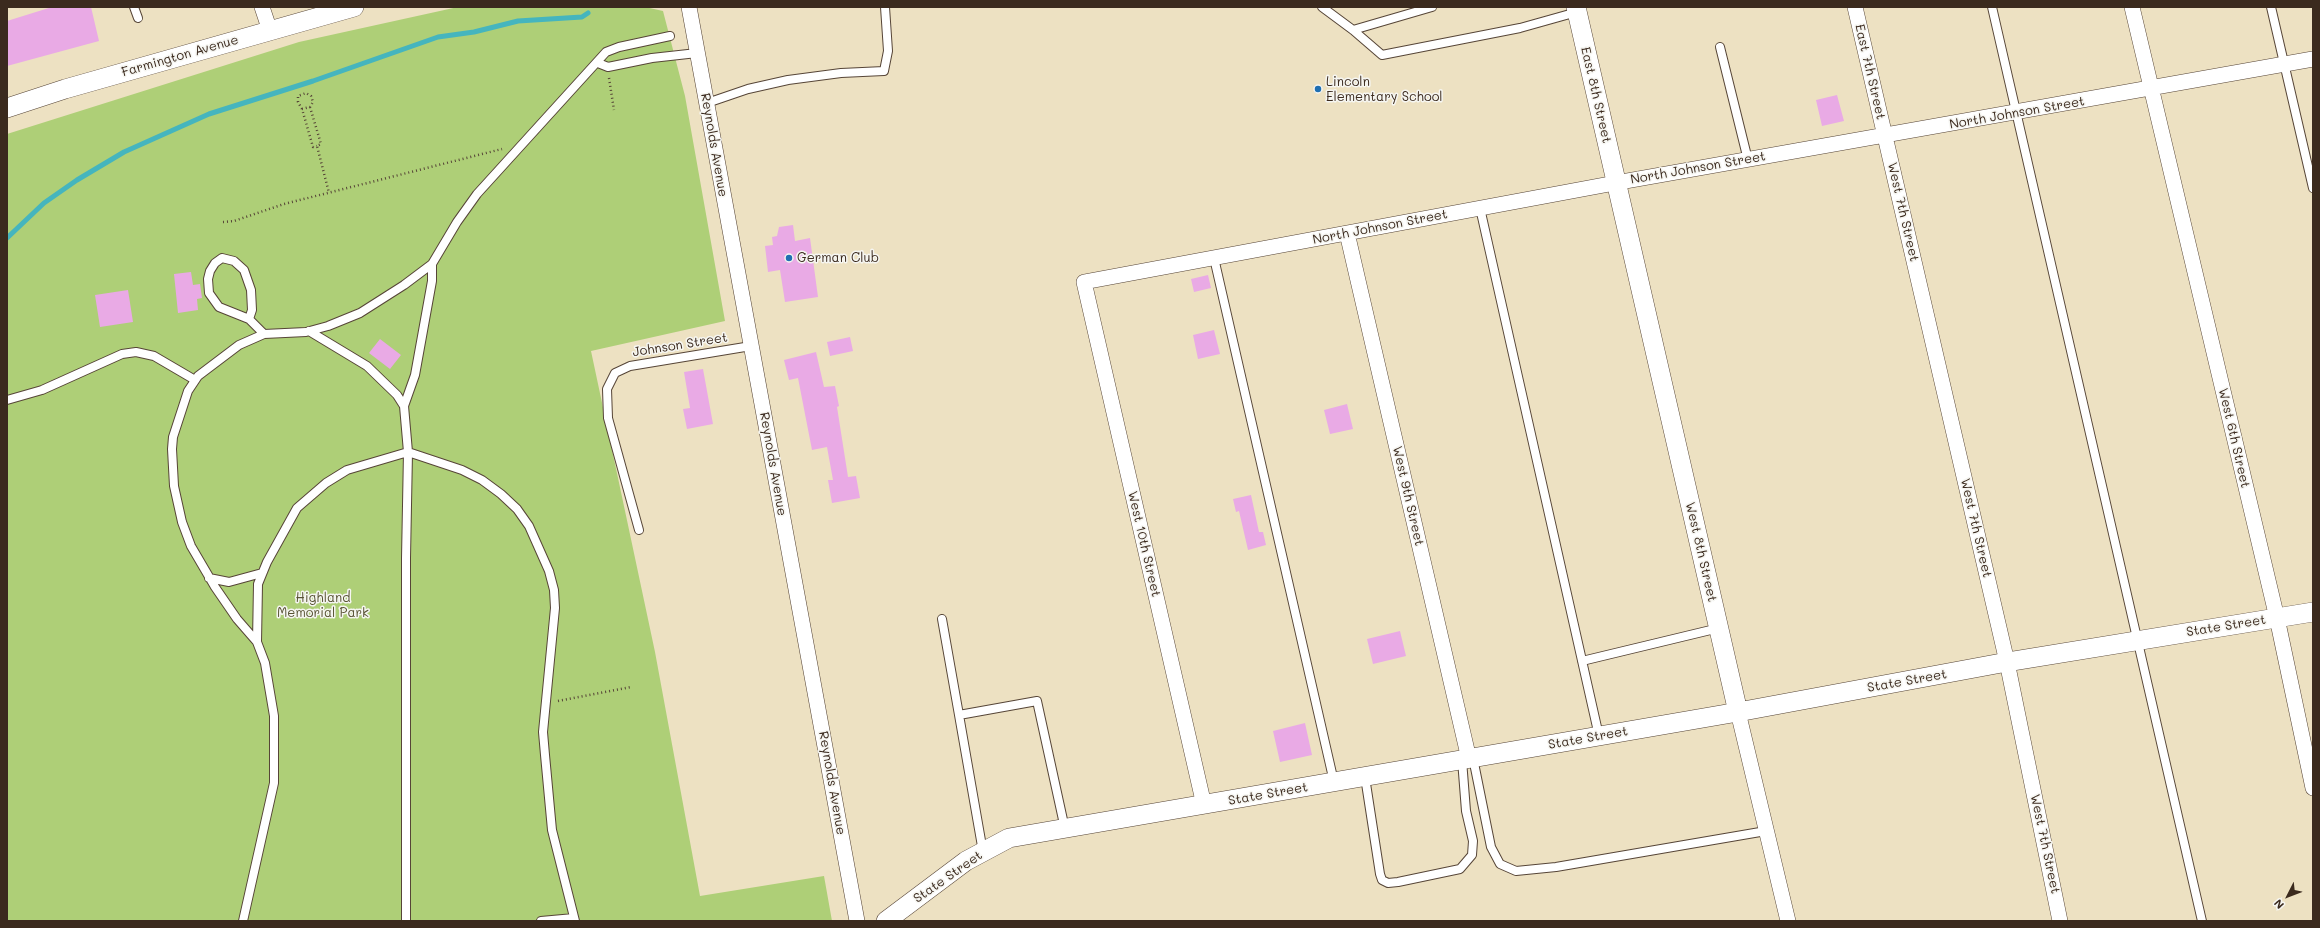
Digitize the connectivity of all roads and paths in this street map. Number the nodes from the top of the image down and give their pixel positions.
1 (134, 7) edge
2 (262, 7) edge
3 (354, 7) edge
4 (689, 7) edge
5 (885, 7) edge
6 (1322, 7) edge
7 (1432, 7) edge
8 (1855, 7) edge
9 (1992, 7) edge
10 (2132, 7) edge
11 (2271, 7) edge
12 (1576, 9) edge
13 (138, 18) dead end
14 (1353, 30) junction
15 (270, 31) junction
16 (670, 36) dead end
17 (1720, 47) dead end
18 (697, 53) junction
19 (2313, 59) edge
20 (598, 63) junction
21 (2284, 64) junction
22 (608, 68) junction
23 (2151, 89) junction
24 (706, 103) junction
25 (310, 107) junction
26 (7, 108) edge
27 (302, 109) junction
28 (614, 110) dead end
29 (2015, 113) junction
30 (1885, 136) junction
31 (523, 142) junction
32 (317, 146) junction
33 (1748, 160) junction
34 (1615, 183) junction
35 (2313, 188) edge
36 (329, 193) junction
37 (1480, 208) junction
38 (223, 222) dead end
39 (1348, 233) junction
40 (1214, 258) junction
41 (432, 264) junction
42 (1084, 282) joint
43 (249, 319) junction
44 (309, 331) junction
45 (264, 334) junction
46 (751, 346) junction
47 (195, 380) junction
48 (7, 400) edge
49 (404, 406) junction
50 (408, 452) junction
51 (639, 530) dead end
52 (262, 573) junction
53 (209, 578) junction
54 (2313, 612) edge
55 (2277, 618) junction
56 (942, 619) dead end
57 (1719, 628) junction
58 (2138, 641) junction
59 (257, 642) junction
60 (1582, 661) junction
61 (2007, 662) junction
62 (631, 687) dead end
63 (546, 704) junction
64 (1738, 712) junction
65 (959, 715) junction
66 (1599, 736) junction
67 (1468, 759) junction
68 (1365, 777) junction
69 (1334, 782) junction
70 (2313, 788) edge
71 (1204, 805) junction
72 (1065, 829) junction
73 (1766, 831) junction
74 (983, 852) junction
75 (574, 920) edge
76 (243, 921) edge
77 (406, 921) edge
78 (541, 921) edge
79 (857, 921) edge
80 (886, 921) edge
81 (1788, 921) edge
82 (2060, 921) edge
83 (2202, 921) edge

1 - 13 lane
2 - 15 street
3 - 15 street, Farmington Avenue
4 - 18 street, Reynolds Avenue
5 - 24 lane
6 - 14 lane
7 - 14 lane
8 - 30 street, East 7th Street
9 - 29 lane
10 - 23 street, West 6th Street
11 - 21 lane
12 - 14 lane
12 - 34 street, East 8th Street
15 - 26 street, Farmington Avenue
16 - 20 lane
17 - 33 lane
18 - 22 lane
18 - 24 street, Reynolds Avenue
19 - 21 street, North Johnson Street
20 - 22 lane
20 - 31 lane
21 - 23 street, North Johnson Street
21 - 35 lane
22 - 28 path
23 - 29 street, North Johnson Street
23 - 55 street, West 6th Street
24 - 46 street, Reynolds Avenue
25 - 27 path
25 - 27 path
25 - 32 path
27 - 32 path
29 - 30 street, North Johnson Street
29 - 58 lane
30 - 33 street, North Johnson Street
30 - 61 street, West 7th Street
31 - 36 path
31 - 41 lane
32 - 36 path
33 - 34 street, North Johnson Street
34 - 37 street, North Johnson Street
34 - 57 street, West 8th Street
36 - 38 path
37 - 39 street, North Johnson Street
37 - 60 lane
39 - 40 street, North Johnson Street
39 - 67 street, West 9th Street
40 - 42 street, North Johnson Street
40 - 69 lane
41 - 44 lane
41 - 49 lane
42 - 71 street, West 10th Street
43 - 43 lane
43 - 45 lane
44 - 45 lane
44 - 49 lane
45 - 47 lane
46 - 51 lane, Johnson Street
46 - 79 street, Reynolds Avenue
47 - 48 lane
47 - 53 lane
49 - 50 lane
50 - 52 lane
50 - 63 lane
50 - 77 lane
52 - 53 lane
52 - 59 lane
53 - 59 lane
54 - 55 street, State Street
55 - 58 street, State Street
55 - 70 street, West 6th Street
56 - 65 lane
57 - 60 lane
57 - 64 street, West 8th Street
58 - 61 street, State Street
58 - 83 lane
59 - 76 lane
60 - 66 lane
61 - 64 street, State Street
61 - 82 street, West 7th Street
62 - 63 path
63 - 75 lane
64 - 66 street, State Street
64 - 73 street, West 8th Street
65 - 72 lane
65 - 74 lane
66 - 67 street, State Street
67 - 68 street, State Street
67 - 68 lane
67 - 73 lane
68 - 69 street, State Street
69 - 71 street, State Street
71 - 72 street, State Street
72 - 74 street, State Street
73 - 81 street, West 8th Street
74 - 80 street, State Street
75 - 78 lane

